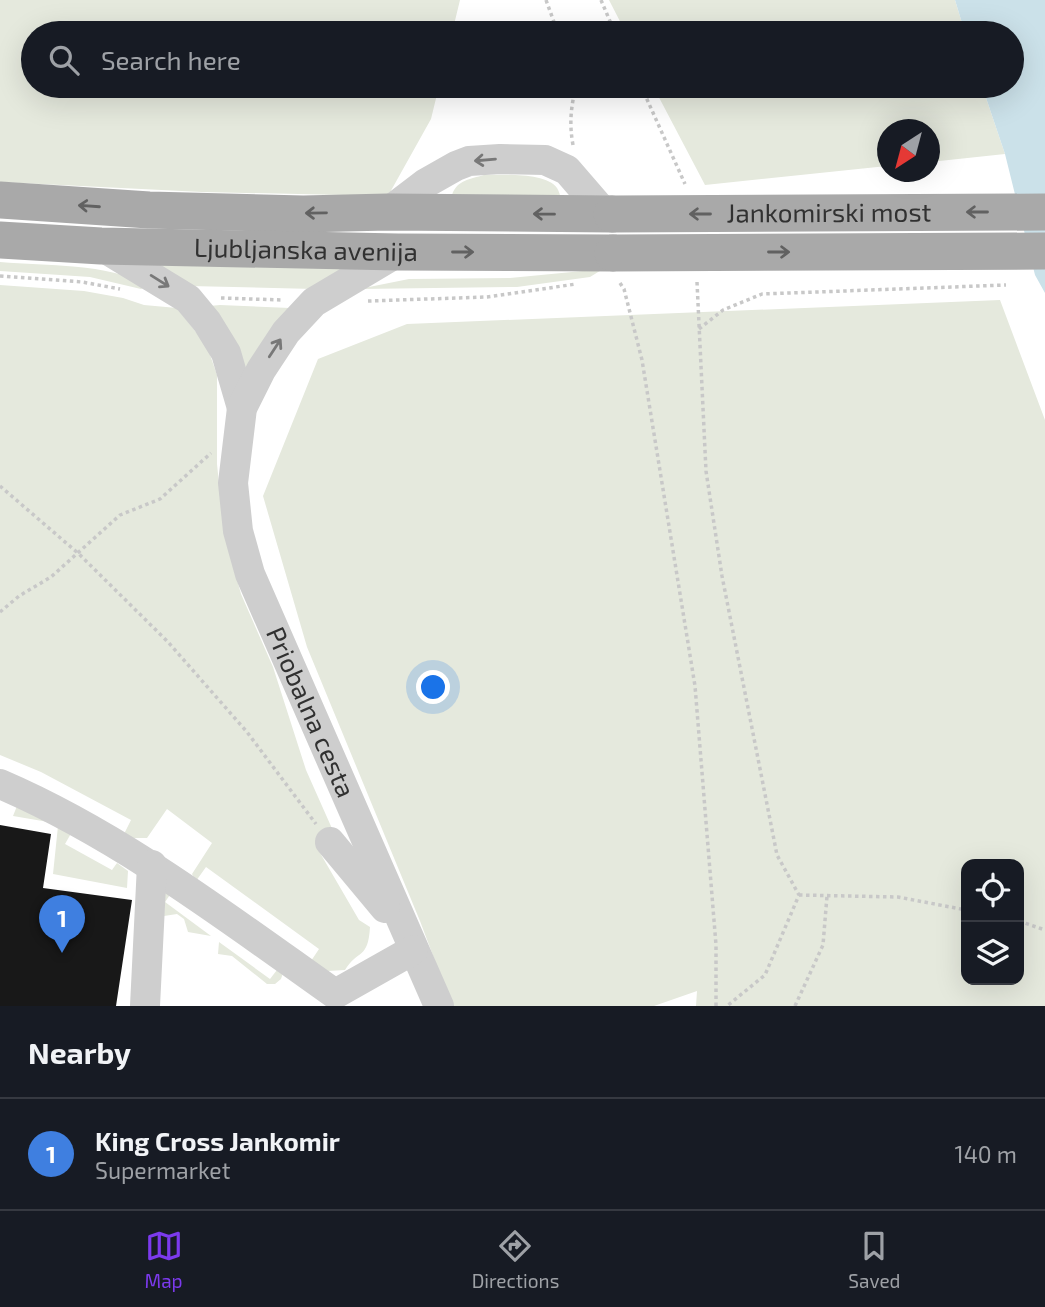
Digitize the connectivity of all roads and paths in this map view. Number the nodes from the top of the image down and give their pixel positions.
1 (546, 0) edge
2 (601, 0) edge
3 (554, 21) edge
4 (610, 21) edge
5 (572, 98) edge
6 (647, 98) edge
7 (566, 170) junction
8 (685, 186) dead end
9 (0, 200) edge
10 (388, 212) junction
11 (1045, 212) edge
12 (608, 214) junction
13 (0, 240) edge
14 (101, 246) junction
15 (1045, 251) edge
16 (398, 252) junction
17 (613, 253) joint
18 (0, 276) edge
19 (697, 282) dead end
20 (581, 283) dead end
21 (1006, 285) dead end
22 (624, 289) dead end
23 (131, 291) dead end
24 (216, 298) dead end
25 (283, 300) dead end
26 (357, 301) dead end
27 (699, 329) junction
28 (240, 421) junction
29 (0, 486) edge
30 (79, 554) junction
31 (0, 612) edge
32 (0, 784) edge
33 (330, 842) joint
34 (152, 865) junction
35 (799, 895) junction
36 (827, 896) junction
37 (961, 909) edge
38 (1022, 922) edge
39 (1045, 930) edge
40 (410, 943) junction
41 (334, 1000) edge
42 (145, 1006) edge
43 (439, 1006) edge
44 (716, 1006) edge
45 (727, 1006) edge
46 (795, 1006) edge

1 - 3 path
2 - 4 path
5 - 7 path
6 - 8 path
7 -> 10 street
7 - 12 street
10 -> 9 main road, Ljubljanska avenija
12 -> 10 main road, Ljubljanska avenija
11 -> 12 main road, Jankomirski most, bridge
13 - 14 main road, Ljubljanska avenija
14 - 16 main road, Ljubljanska avenija
14 -> 28 street, Priobalna cesta
17 -> 15 main road, Jankomirski most, bridge
16 -> 17 main road, Ljubljanska avenija
28 -> 16 street, Priobalna cesta
18 - 23 path
19 - 27 path
20 - 26 path
21 - 27 path
22 - 44 path
24 - 25 path
27 - 35 path
28 - 30 path
28 - 40 street, Priobalna cesta
29 - 30 path
30 - 31 path
30 - 33 path
32 - 34 street
33 - 40 street
34 - 41 street
34 - 42 street
35 - 36 path
35 - 45 path
36 - 37 path
36 - 46 path
38 - 39 path
40 - 41 street
40 - 43 street, Priobalna cesta

